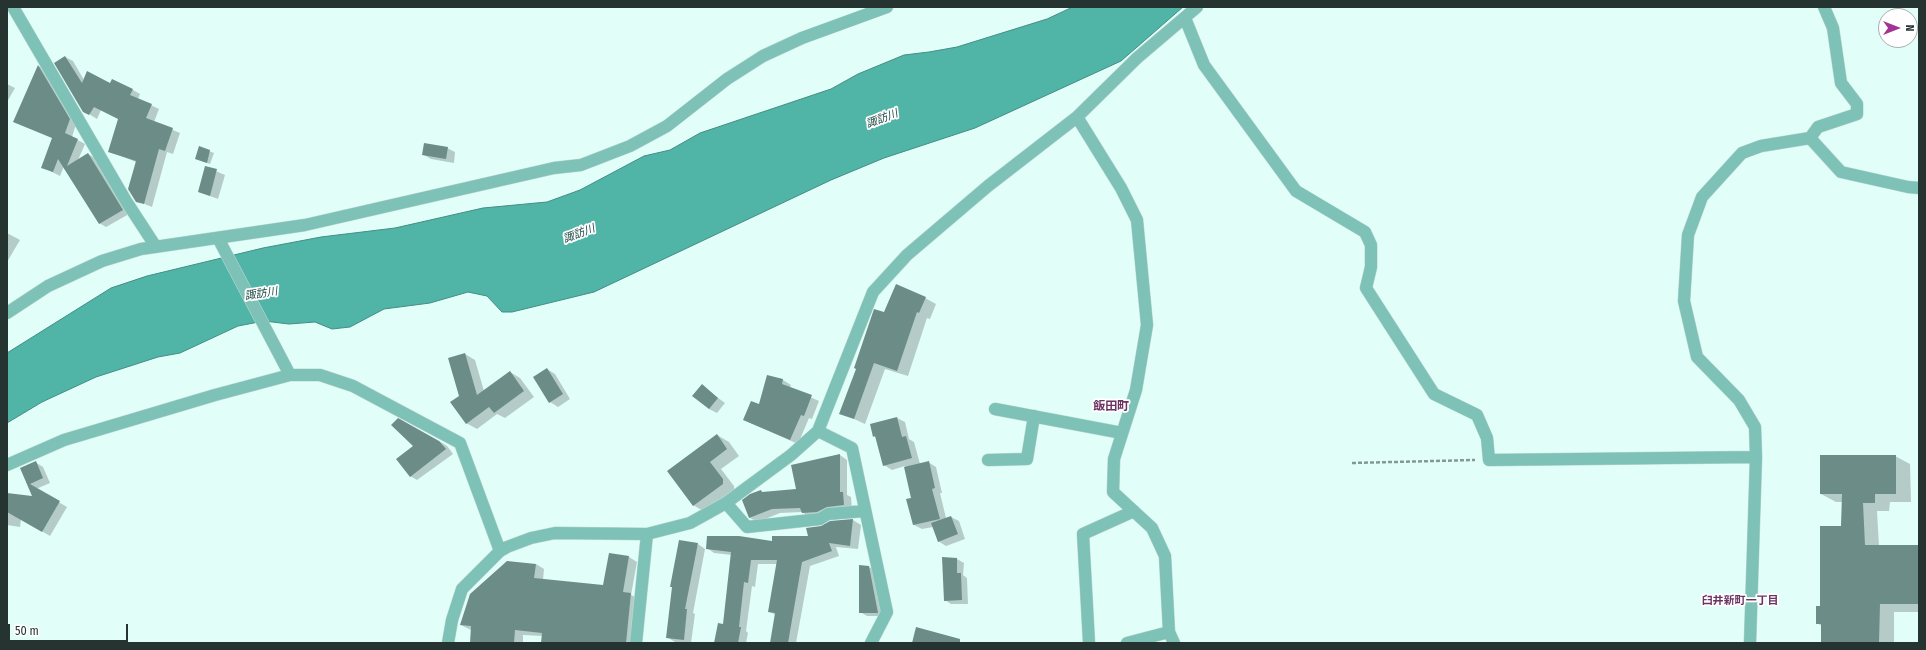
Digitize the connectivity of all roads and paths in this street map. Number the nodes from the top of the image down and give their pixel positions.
1 (13, 7) edge
2 (887, 7) edge
3 (1197, 7) edge
4 (1824, 7) edge
5 (1185, 18) junction
6 (1077, 117) junction
7 (1810, 138) junction
8 (1919, 188) edge
9 (218, 238) junction
10 (156, 247) junction
11 (7, 313) edge
12 (290, 375) junction
13 (995, 409) dead end
14 (1034, 416) junction
15 (818, 431) junction
16 (1122, 433) junction
17 (1756, 457) junction
18 (988, 460) dead end
19 (1489, 460) junction
20 (1352, 463) dead end
21 (7, 465) edge
22 (726, 503) junction
23 (865, 511) junction
24 (1134, 511) junction
25 (647, 534) junction
26 (500, 551) junction
27 (1171, 638) edge
28 (448, 643) edge
29 (636, 643) edge
30 (871, 643) edge
31 (1089, 643) edge
32 (1127, 643) edge
33 (1750, 643) edge

1 - 10 street
2 - 9 street
3 - 5 street
4 - 7 street
5 - 6 street
5 - 19 street
6 - 15 street
6 - 16 street
7 - 8 street
7 - 17 street
9 - 10 street
9 - 12 street
10 - 11 street
12 - 21 street
12 - 26 street
13 - 14 street
14 - 16 street
14 - 18 street
15 - 22 street
15 - 23 street
16 - 24 street
17 - 19 street
17 - 33 street
19 - 20 path
22 - 23 street
22 - 25 street
23 - 30 street
24 - 27 street
24 - 31 street
25 - 26 street
25 - 29 street
26 - 28 street
27 - 32 street

